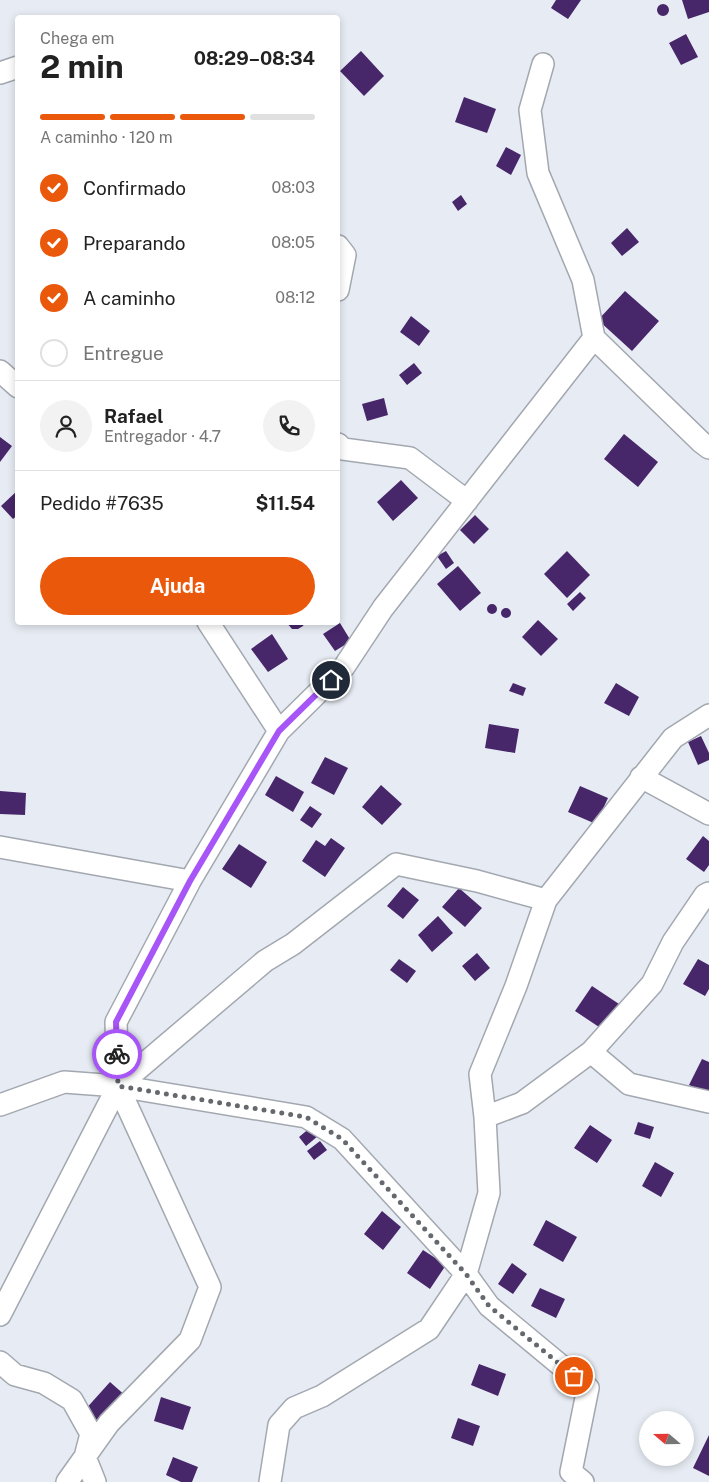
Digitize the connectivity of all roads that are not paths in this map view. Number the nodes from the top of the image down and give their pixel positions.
1 (543, 64) dead end
2 (15, 68) edge
3 (0, 73) edge
4 (340, 248) edge
5 (340, 281) edge
6 (594, 338) junction
7 (0, 371) edge
8 (15, 384) edge
9 (340, 446) edge
10 (709, 448) edge
11 (467, 501) junction
12 (210, 625) edge
13 (709, 715) edge
14 (279, 731) junction
15 (640, 777) junction
16 (709, 814) edge
17 (0, 848) edge
18 (190, 881) junction
19 (709, 893) edge
20 (546, 900) junction
21 (590, 1052) junction
22 (118, 1086) junction
23 (709, 1102) edge
24 (0, 1105) edge
25 (485, 1117) junction
26 (466, 1274) junction
27 (0, 1315) edge
28 (0, 1362) edge
29 (85, 1457) junction
30 (67, 1482) edge
31 (95, 1482) edge
32 (270, 1482) edge
33 (583, 1482) edge

1 - 6 street
2 - 3 street
4 - 5 street
6 - 10 street
6 - 11 street
7 - 8 street
9 - 11 street
11 - 14 street
12 - 14 street
13 - 15 street
14 - 18 street
15 - 16 street
15 - 20 street
17 - 18 street
18 - 22 street
19 - 21 street
20 - 22 street
20 - 25 street
21 - 23 street
21 - 25 street
22 - 24 street
22 - 26 street
22 - 27 street
22 - 29 street
25 - 26 street
26 - 32 street
26 - 33 street
28 - 29 street
29 - 30 street
29 - 31 street

